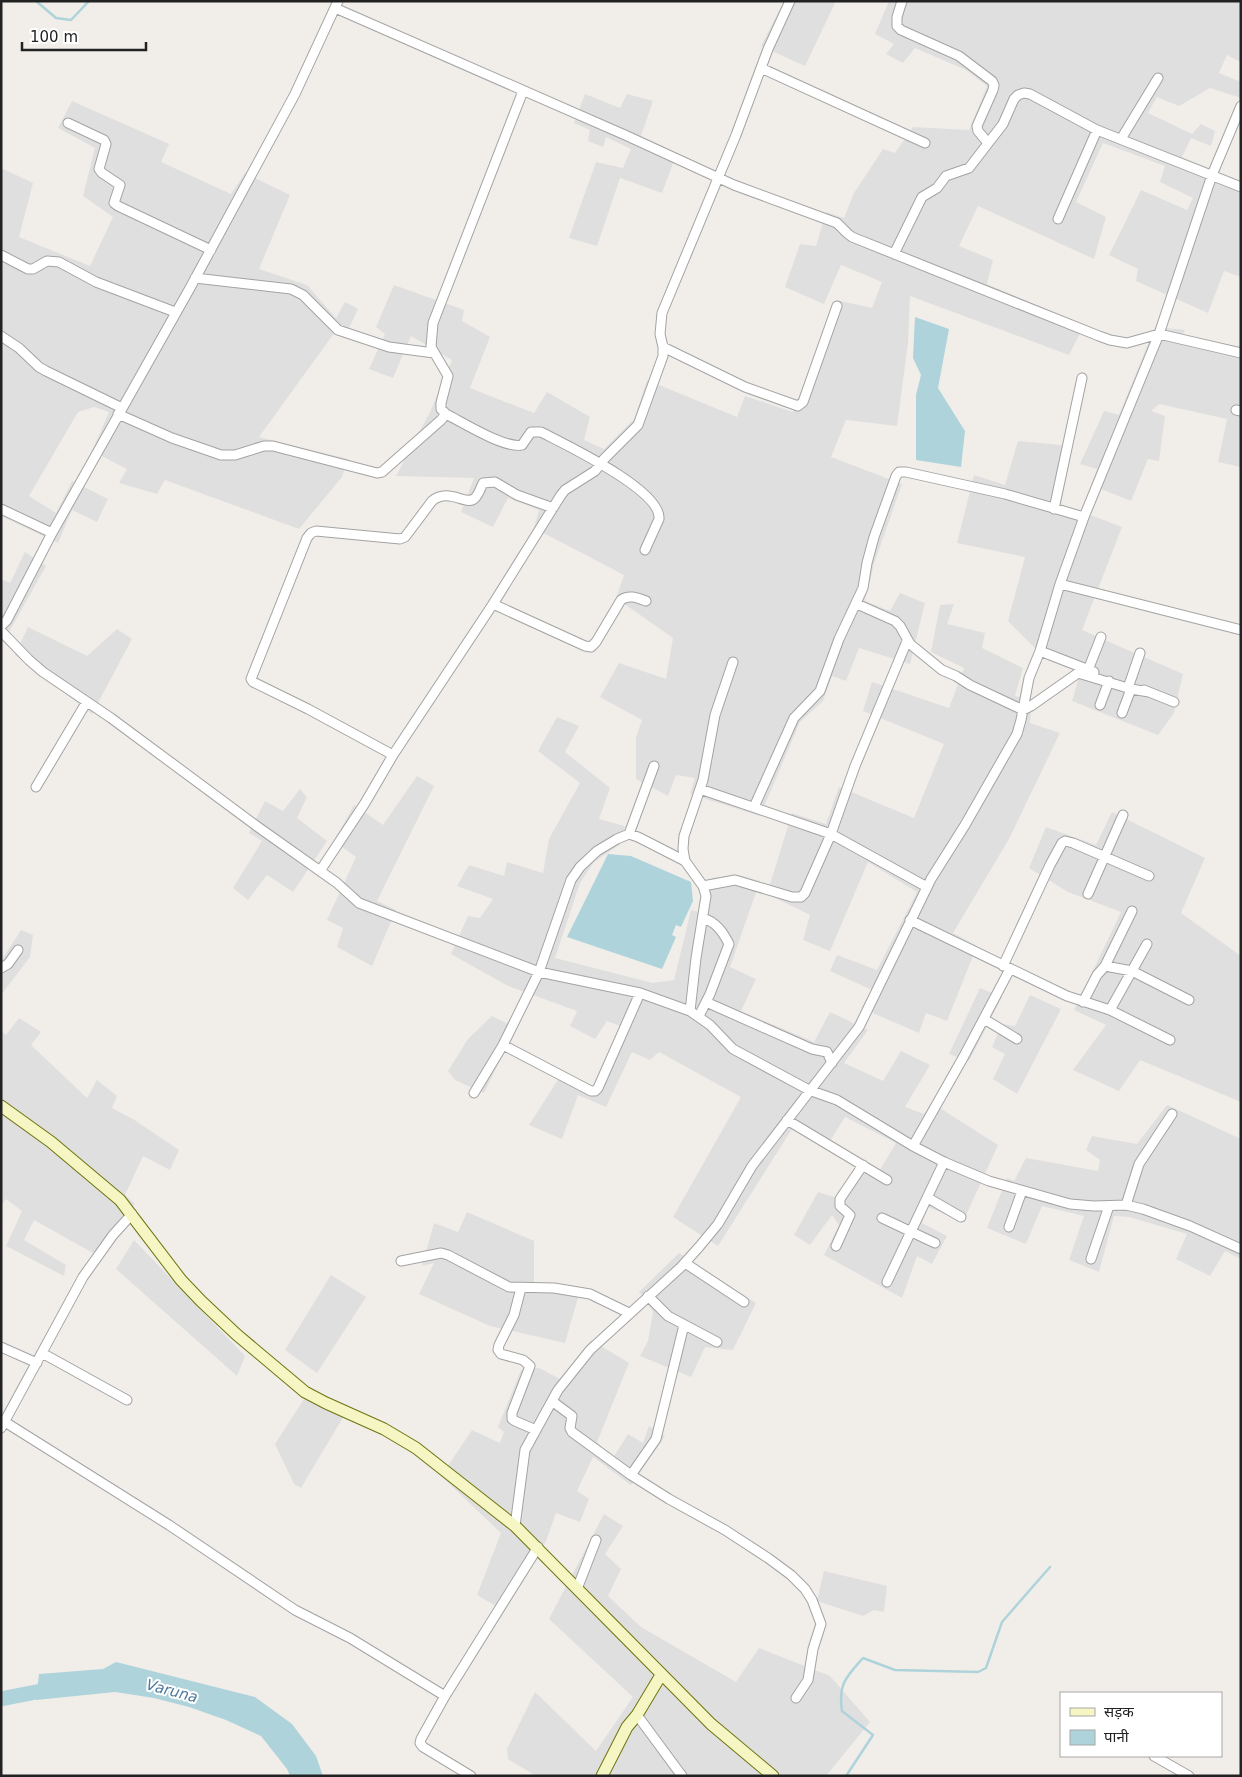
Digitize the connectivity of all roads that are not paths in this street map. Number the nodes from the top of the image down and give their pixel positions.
1 (790, 1) edge
2 (902, 1) edge
3 (337, 5) edge
4 (761, 68) junction
5 (1158, 78) dead end
6 (523, 91) junction
7 (1241, 106) edge
8 (68, 123) dead end
9 (1097, 130) junction
10 (1121, 139) junction
11 (925, 143) dead end
12 (988, 143) junction
13 (1212, 175) junction
14 (719, 178) junction
15 (1241, 187) edge
16 (1058, 219) dead end
17 (211, 250) junction
18 (894, 254) junction
19 (1, 256) edge
20 (196, 278) junction
21 (837, 306) dead end
22 (175, 312) junction
23 (1159, 334) junction
24 (1, 336) edge
25 (663, 347) junction
26 (434, 353) junction
27 (1241, 353) edge
28 (1082, 378) dead end
29 (120, 411) junction
30 (446, 414) junction
31 (601, 463) junction
32 (553, 508) junction
33 (1, 509) edge
34 (1054, 509) junction
35 (1084, 517) junction
36 (52, 533) junction
37 (645, 550) dead end
38 (1060, 584) junction
39 (646, 601) dead end
40 (493, 604) junction
41 (857, 604) junction
42 (1, 626) edge
43 (1241, 630) edge
44 (1, 631) edge
45 (1101, 637) dead end
46 (907, 640) junction
47 (1040, 650) junction
48 (1140, 653) dead end
49 (733, 662) dead end
50 (1088, 670) junction
51 (1109, 681) junction
52 (1130, 687) junction
53 (86, 702) junction
54 (1174, 702) dead end
55 (1100, 705) dead end
56 (1022, 710) junction
57 (1122, 713) dead end
58 (393, 755) junction
59 (654, 766) dead end
60 (36, 787) dead end
61 (700, 789) junction
62 (754, 808) junction
63 (1123, 815) dead end
64 (629, 834) junction
65 (830, 834) junction
66 (1105, 857) junction
67 (685, 861) junction
68 (320, 871) junction
69 (1149, 876) dead end
70 (703, 886) junction
71 (927, 886) junction
72 (1088, 894) dead end
73 (1132, 910) dead end
74 (702, 918) junction
75 (910, 920) junction
76 (1147, 944) dead end
77 (18, 950) dead end
78 (1104, 966) junction
79 (1006, 967) junction
80 (1, 968) edge
81 (1132, 971) junction
82 (539, 972) junction
83 (640, 993) junction
84 (1189, 1000) dead end
85 (706, 1002) junction
86 (1083, 1002) junction
87 (1110, 1010) junction
88 (690, 1011) junction
89 (699, 1016) junction
90 (984, 1020) junction
91 (1017, 1039) dead end
92 (1170, 1040) dead end
93 (503, 1045) junction
94 (832, 1063) junction
95 (809, 1090) junction
96 (474, 1093) dead end
97 (1, 1106) edge
98 (1172, 1114) dead end
99 (787, 1120) junction
100 (912, 1146) junction
101 (944, 1162) junction
102 (863, 1165) junction
103 (887, 1180) dead end
104 (1022, 1191) junction
105 (928, 1198) junction
106 (1126, 1205) junction
107 (1109, 1206) junction
108 (132, 1214) junction
109 (961, 1217) dead end
110 (882, 1218) dead end
111 (1009, 1227) dead end
112 (912, 1231) junction
113 (935, 1243) dead end
114 (836, 1246) dead end
115 (1241, 1249) edge
116 (1090, 1259) dead end
117 (400, 1261) dead end
118 (685, 1263) junction
119 (887, 1282) dead end
120 (521, 1288) junction
121 (648, 1296) junction
122 (744, 1302) dead end
123 (630, 1313) junction
124 (684, 1325) junction
125 (718, 1342) dead end
126 (1, 1346) edge
127 (42, 1353) junction
128 (37, 1363) junction
129 (126, 1400) dead end
130 (552, 1401) junction
131 (3, 1425) edge
132 (536, 1430) junction
133 (631, 1475) junction
134 (515, 1526) junction
135 (596, 1540) dead end
136 (538, 1547) junction
137 (577, 1588) junction
138 (661, 1675) junction
139 (445, 1696) junction
140 (796, 1698) dead end
141 (636, 1715) junction
142 (1156, 1757) edge
143 (470, 1776) edge
144 (602, 1776) edge
145 (682, 1776) edge
146 (773, 1776) edge
147 (1189, 1776) edge

1 - 4 street
2 - 12 street
3 - 6 street
3 - 17 street
4 - 11 street
4 - 14 street
5 - 10 street
6 - 14 street
6 - 26 street
7 - 13 street
8 - 17 street
9 - 10 street
9 - 12 street
9 - 16 street
10 - 13 street
12 - 18 street
13 - 15 street
13 - 23 street
14 - 18 street
14 - 25 street
17 - 20 street
18 - 23 street
19 - 22 street
20 - 22 street
20 - 26 street
21 - 25 street
22 - 29 street
23 - 27 street
23 - 35 street
24 - 29 street
25 - 31 street
26 - 30 street
28 - 34 street
29 - 30 street
29 - 36 street
30 - 31 street
31 - 32 street
31 - 37 street
32 - 40 street
32 - 58 street
33 - 36 street
34 - 35 street
34 - 41 street
35 - 38 street
36 - 42 street
38 - 43 street
38 - 47 street
39 - 40 street
40 - 58 street
41 - 46 street
41 - 62 street
44 - 53 street
45 - 50 street
46 - 56 street
46 - 65 street
47 - 50 street
47 - 56 street
48 - 52 street
49 - 61 street
50 - 52 street
51 - 52 street
51 - 55 street
51 - 56 street
52 - 54 street
52 - 57 street
53 - 60 street
53 - 68 street
56 - 71 street
58 - 68 street
59 - 64 street
61 - 62 street
61 - 67 street
62 - 65 street
63 - 66 street
64 - 67 street
64 - 82 street
65 - 70 street
65 - 71 street
66 - 69 street
66 - 72 street
66 - 79 street
67 - 70 street
68 - 82 street
70 - 74 street
71 - 75 street
73 - 78 street
74 - 85 street
74 - 88 street
75 - 79 street
75 - 94 street
76 - 81 street
77 - 80 street
78 - 81 street
78 - 86 street
79 - 86 street
79 - 90 street
81 - 84 street
81 - 87 street
82 - 83 street
82 - 93 street
83 - 88 street
83 - 93 street
85 - 89 street
85 - 94 street
86 - 87 street
87 - 92 street
88 - 89 street
89 - 95 street
90 - 91 street
90 - 100 street
93 - 96 street
94 - 95 street
95 - 99 street
95 - 100 street
97 - 108 street
98 - 106 street
99 - 102 street
99 - 118 street
100 - 101 street
101 - 104 street
101 - 105 street
102 - 103 street
102 - 114 street
104 - 107 street
104 - 111 street
105 - 109 street
105 - 112 street
106 - 107 street
106 - 115 street
107 - 116 street
108 - 127 street
108 - 134 street
110 - 112 street
112 - 113 street
112 - 119 street
117 - 120 street
118 - 121 street
118 - 122 street
120 - 123 street
120 - 132 street
121 - 123 street
121 - 124 street
123 - 130 street
124 - 125 street
124 - 133 street
126 - 128 street
127 - 128 street
127 - 129 street
128 - 131 street
130 - 132 street
130 - 133 street
131 - 139 street
132 - 134 street
133 - 140 street
134 - 136 street
135 - 137 street
136 - 137 street
136 - 139 street
137 - 138 street
138 - 141 street
138 - 146 street
139 - 143 street
141 - 144 street
141 - 145 street
142 - 147 street

